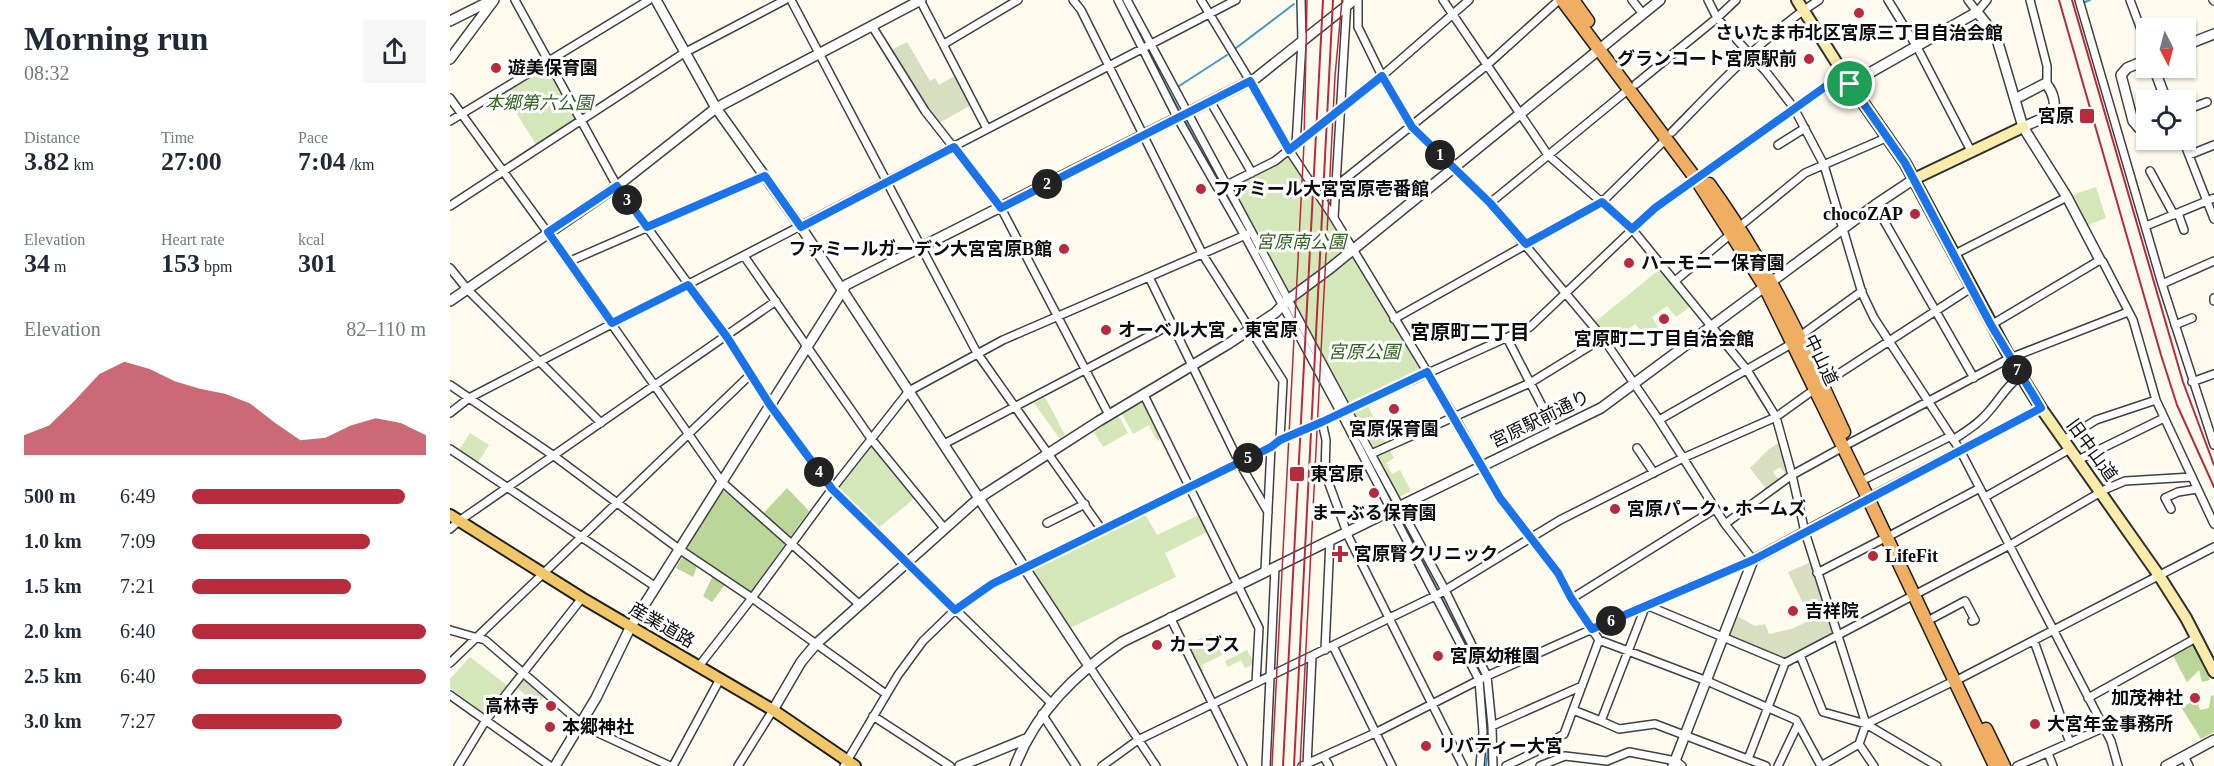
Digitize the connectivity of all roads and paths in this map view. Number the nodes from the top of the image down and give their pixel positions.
1 (493, 0) edge
2 (515, 0) edge
3 (649, 0) edge
4 (656, 0) edge
5 (785, 0) edge
6 (791, 0) edge
7 (920, 0) edge
8 (1018, 0) edge
9 (1073, 0) edge
10 (1118, 0) edge
11 (1127, 0) edge
12 (1201, 0) edge
13 (1236, 0) edge
14 (1301, 0) edge
15 (1356, 0) edge
16 (1443, 0) edge
17 (1469, 0) edge
18 (1560, 0) edge
19 (1573, 0) edge
20 (1632, 0) edge
21 (1660, 0) edge
22 (1708, 0) edge
23 (1736, 0) edge
24 (1797, 0) edge
25 (1820, 0) edge
26 (1888, 0) edge
27 (1968, 0) edge
28 (1987, 0) edge
29 (2030, 0) edge
30 (2079, 0) edge
31 (2130, 0) edge
32 (482, 2) edge
33 (1346, 4) edge
34 (1803, 10) junction
35 (1977, 12) junction
36 (1643, 14) junction
37 (1209, 15) junction
38 (1452, 15) junction
39 (1717, 18) junction
40 (2137, 18) edge
41 (450, 21) edge
42 (872, 26) junction
43 (2214, 33) edge
44 (1302, 41) junction
45 (2196, 41) edge
46 (944, 44) junction
47 (1917, 46) junction
48 (1147, 47) junction
49 (1603, 47) junction
50 (820, 52) junction
51 (684, 53) junction
52 (1749, 53) junction
53 (450, 59) edge
54 (549, 62) junction
55 (2136, 64) edge
56 (1109, 65) junction
57 (1487, 65) junction
58 (1843, 74) junction
59 (1382, 76) junction
60 (1250, 81) junction
61 (1850, 84) junction
62 (2047, 85) junction
63 (1632, 86) junction
64 (450, 98) edge
65 (2015, 99) junction
66 (1210, 101) junction
67 (2207, 102) dead end
68 (2196, 106) edge
69 (716, 108) junction
70 (1794, 108) junction
71 (1339, 110) junction
72 (461, 114) junction
73 (1521, 114) junction
74 (1183, 115) junction
75 (450, 121) edge
76 (580, 121) junction
77 (2136, 124) edge
78 (1412, 127) junction
79 (2023, 127) junction
80 (1805, 128) junction
81 (987, 129) junction
82 (1144, 134) junction
83 (1669, 135) junction
84 (1888, 137) junction
85 (1296, 145) junction
86 (1778, 145) dead end
87 (2214, 145) edge
88 (954, 147) junction
89 (1289, 150) junction
90 (2187, 150) edge
91 (1971, 152) junction
92 (1548, 155) junction
93 (2189, 155) junction
94 (1824, 165) junction
95 (1454, 168) junction
96 (502, 171) junction
97 (2150, 171) dead end
98 (1252, 173) junction
99 (765, 176) junction
100 (1700, 177) junction
101 (1914, 179) junction
102 (885, 182) junction
103 (1227, 185) junction
104 (617, 186) junction
105 (1335, 187) junction
106 (2067, 198) junction
107 (2211, 200) edge
108 (1602, 202) junction
109 (1490, 203) junction
110 (1875, 205) junction
111 (450, 206) edge
112 (1001, 208) junction
113 (2176, 214) junction
114 (1334, 218) junction
115 (2214, 219) edge
116 (2146, 226) junction
117 (647, 227) junction
118 (801, 227) junction
119 (1632, 229) junction
120 (1843, 229) junction
121 (1736, 230) junction
122 (2184, 230) dead end
123 (548, 232) junction
124 (1249, 234) junction
125 (1526, 244) junction
126 (921, 247) junction
127 (1353, 249) junction
128 (1203, 255) junction
129 (1953, 255) junction
130 (744, 256) junction
131 (2100, 260) junction
132 (2214, 261) edge
133 (568, 262) junction
134 (450, 268) edge
135 (1149, 277) junction
136 (1675, 281) junction
137 (2162, 284) junction
138 (688, 285) junction
139 (1768, 285) junction
140 (1971, 288) junction
141 (467, 289) junction
142 (843, 290) junction
143 (1862, 291) junction
144 (1566, 292) junction
145 (450, 300) edge
146 (776, 301) junction
147 (1286, 303) junction
148 (1935, 310) junction
149 (2128, 312) junction
150 (1056, 316) junction
151 (2192, 318) dead end
152 (1394, 319) junction
153 (612, 323) junction
154 (1172, 324) junction
155 (1991, 325) junction
156 (2175, 325) junction
157 (1713, 327) junction
158 (1251, 328) junction
159 (727, 337) junction
160 (1507, 338) junction
161 (1603, 338) junction
162 (1796, 339) junction
163 (1888, 341) junction
164 (808, 347) junction
165 (977, 353) junction
166 (2010, 358) junction
167 (540, 361) junction
168 (1191, 367) junction
169 (1085, 368) junction
170 (1747, 370) junction
171 (1427, 372) junction
172 (2214, 374) edge
173 (750, 375) junction
174 (2020, 375) junction
175 (1974, 378) junction
176 (2192, 382) junction
177 (1530, 383) junction
178 (1635, 384) junction
179 (450, 385) edge
180 (656, 385) junction
181 (1819, 387) junction
182 (909, 391) junction
183 (1144, 395) junction
184 (469, 398) junction
185 (2156, 400) junction
186 (1929, 402) junction
187 (770, 405) junction
188 (1014, 407) junction
189 (2041, 408) junction
190 (1344, 412) junction
191 (450, 413) edge
192 (1109, 415) junction
193 (1454, 416) junction
194 (1776, 417) junction
195 (2164, 418) junction
196 (1659, 420) junction
197 (1322, 422) junction
198 (602, 423) junction
199 (1555, 430) junction
200 (690, 434) junction
201 (1952, 438) junction
202 (872, 440) junction
203 (1280, 440) junction
204 (944, 444) junction
205 (2067, 444) junction
206 (1846, 445) junction
207 (2214, 445) edge
208 (1271, 447) junction
209 (1637, 448) dead end
210 (450, 449) edge
211 (1960, 450) junction
212 (1048, 453) junction
213 (1371, 454) junction
214 (554, 456) junction
215 (1683, 458) junction
216 (2078, 460) junction
217 (1239, 462) junction
218 (1481, 466) junction
219 (1654, 473) junction
220 (1792, 475) junction
221 (2192, 477) junction
222 (1867, 478) junction
223 (722, 482) junction
224 (1188, 486) junction
225 (508, 488) junction
226 (1980, 488) junction
227 (832, 489) junction
228 (2197, 489) junction
229 (2102, 492) junction
230 (1871, 497) junction
231 (1985, 497) junction
232 (979, 498) junction
233 (617, 503) junction
234 (1085, 504) junction
235 (1396, 508) junction
236 (1715, 509) junction
237 (2170, 509) dead end
238 (1268, 512) junction
239 (454, 518) edge
240 (1047, 523) dead end
241 (1725, 524) junction
242 (2214, 524) edge
243 (944, 528) junction
244 (450, 529) edge
245 (1102, 530) junction
246 (1346, 532) junction
247 (1805, 532) junction
248 (581, 536) junction
249 (1889, 536) junction
250 (1532, 538) junction
251 (1330, 540) junction
252 (791, 544) junction
253 (2010, 546) junction
254 (2214, 547) edge
255 (679, 549) junction
256 (1753, 560) junction
257 (906, 562) junction
258 (1275, 567) junction
259 (1024, 568) junction
260 (1265, 571) junction
261 (542, 573) junction
262 (1817, 573) junction
263 (2160, 577) junction
264 (1238, 585) junction
265 (656, 587) junction
266 (1441, 593) junction
267 (1917, 593) junction
268 (582, 598) junction
269 (752, 598) junction
270 (1571, 598) junction
271 (860, 605) junction
272 (1646, 605) junction
273 (955, 610) junction
274 (1170, 617) junction
275 (1933, 618) junction
276 (1389, 619) junction
277 (1972, 621) dead end
278 (632, 626) junction
279 (1592, 629) junction
280 (450, 630) edge
281 (2053, 632) junction
282 (1837, 637) junction
283 (476, 638) junction
284 (1723, 638) junction
285 (2196, 638) junction
286 (1599, 640) junction
287 (2034, 641) junction
288 (816, 644) junction
289 (1329, 648) junction
290 (1628, 651) junction
291 (1800, 655) junction
292 (1312, 656) junction
293 (450, 663) edge
294 (1785, 663) junction
295 (2212, 665) edge
296 (699, 666) junction
297 (1089, 666) junction
298 (523, 671) junction
299 (1270, 676) junction
300 (1483, 678) junction
301 (720, 679) junction
302 (1958, 679) junction
303 (1707, 681) junction
304 (1256, 683) junction
305 (1582, 686) junction
306 (886, 694) junction
307 (450, 695) edge
308 (2088, 698) junction
309 (1051, 703) junction
310 (1432, 704) junction
311 (1213, 705) junction
312 (1768, 708) junction
313 (773, 710) junction
314 (1573, 710) junction
315 (1042, 714) junction
316 (873, 716) junction
317 (486, 720) junction
318 (1601, 721) junction
319 (1798, 723) junction
320 (581, 724) junction
321 (1866, 724) junction
322 (1492, 726) junction
323 (2103, 728) junction
324 (1375, 733) junction
325 (1686, 735) junction
326 (1026, 739) junction
327 (1138, 740) junction
328 (2214, 741) edge
329 (2070, 743) junction
330 (1859, 744) junction
331 (999, 751) junction
332 (2048, 753) junction
333 (2184, 756) junction
334 (1324, 757) junction
335 (1748, 759) junction
336 (1610, 763) edge
337 (849, 764) edge
338 (1015, 765) edge
339 (1305, 765) edge
340 (1677, 765) edge
341 (458, 766) edge
342 (550, 766) edge
343 (555, 766) edge
344 (671, 766) edge
345 (738, 766) edge
346 (950, 766) edge
347 (960, 766) edge
348 (1076, 766) edge
349 (1102, 766) edge
350 (1156, 766) edge
351 (1243, 766) edge
352 (1266, 766) edge
353 (1329, 766) edge
354 (1392, 766) edge
355 (1463, 766) edge
356 (1480, 766) edge
357 (1493, 766) edge
358 (1506, 766) edge
359 (1540, 766) edge
360 (1766, 766) edge
361 (1778, 766) edge
362 (1821, 766) edge
363 (1874, 766) edge
364 (1937, 766) edge
365 (1995, 766) edge
366 (2004, 766) edge
367 (2017, 766) edge
368 (2053, 766) edge
369 (2118, 766) edge
370 (2166, 766) edge
371 (2189, 766) edge

1 - 32 street
1 - 53 street
2 - 54 street
3 - 54 street
4 - 51 street
5 - 51 street
6 - 50 street
7 - 42 street
7 - 46 street
8 - 46 street
9 - 56 street
10 - 48 street
11 - 48 street
12 - 37 street
13 - 37 street
14 - 44 street
15 - 33 street
15 - 59 street
16 - 38 street
17 - 38 street
18 - 49 highway, 中山道
18 - 57 street
19 - 49 highway, 中山道
20 - 36 street
21 - 36 street
22 - 39 street
23 - 39 street
24 - 34 main road, 旧中山道
25 - 34 street
26 - 47 street
27 - 35 street
28 - 35 street
29 - 62 street
30 - 116 street
31 - 40 street
32 - 41 street
33 - 44 street
33 - 71 street
34 - 52 street
34 - 58 main road, 旧中山道
35 - 47 street
35 - 65 street
36 - 49 street
37 - 48 street
37 - 60 street
38 - 57 street
38 - 59 street
39 - 52 street
39 - 63 street
42 - 50 street
42 - 88 street
43 - 45 street
44 - 60 street
44 - 85 street
46 - 81 street
47 - 61 street
47 - 91 street
48 - 56 street
48 - 74 street
49 - 63 highway, 中山道
49 - 73 street
50 - 69 street
50 - 102 street
51 - 69 street
51 - 76 street
52 - 70 street
52 - 83 street
54 - 72 street
54 - 76 street
55 - 77 street
56 - 81 street
56 - 82 street
57 - 73 street
57 - 78 street
58 - 61 main road, 旧中山道
58 - 70 street
59 - 71 street
59 - 78 street
60 - 66 street
60 - 89 street
61 - 84 main road, 旧中山道
62 - 65 street
62 - 79 street
63 - 83 highway, 中山道
63 - 92 street
64 - 72 street
65 - 79 street
66 - 74 street
66 - 98 street
67 - 68 street
69 - 99 street
69 - 104 street
70 - 80 street
70 - 100 street
71 - 85 street
71 - 105 street
72 - 75 street
72 - 96 street
73 - 92 street
73 - 95 street
74 - 82 street
74 - 103 street
74 - 124 street
76 - 96 street
76 - 104 street
78 - 95 street
78 - 105 street
79 - 91 main road, 宮原駅前通り
79 - 106 street
80 - 86 street
80 - 94 street
81 - 88 street
82 - 112 street
82 - 128 street
83 - 100 highway, 中山道
83 - 108 street
84 - 94 street
84 - 101 main road, 旧中山道
85 - 89 street
87 - 93 street
88 - 102 street
88 - 112 street
89 - 98 street
89 - 114 street
90 - 93 street
91 - 101 main road, 宮原駅前通り
92 - 108 street
92 - 109 street
93 - 107 street
94 - 120 street
94 - 121 street
95 - 109 street
95 - 127 street
96 - 111 street
96 - 123 street
97 - 113 street
98 - 103 street
99 - 117 street
99 - 118 street
100 - 119 street
100 - 121 highway, 中山道
101 - 110 street, 宮原駅前通り
101 - 129 main road, 旧中山道
102 - 118 street
102 - 126 street
103 - 124 street
104 - 117 street
104 - 123 street
105 - 114 street
106 - 129 street
106 - 131 street
107 - 113 street
107 - 115 street
108 - 119 street
108 - 125 street
109 - 125 street
110 - 120 street, 宮原駅前通り
110 - 148 street
112 - 126 street
112 - 150 street
113 - 116 street
113 - 122 street
114 - 127 street
116 - 137 street
117 - 133 street
117 - 138 street
118 - 130 street
118 - 142 street
119 - 136 street
119 - 144 street
120 - 139 street, 宮原駅前通り
120 - 143 street
121 - 136 street
121 - 139 highway, 中山道
123 - 133 street
123 - 141 street
124 - 128 street
124 - 147 street
125 - 144 street
125 - 152 street
126 - 142 street
126 - 165 street
127 - 147 street
127 - 152 street
128 - 135 street
128 - 158 street
129 - 140 main road, 旧中山道
130 - 138 street
130 - 146 street
131 - 149 street
131 - 155 street
132 - 137 street
133 - 153 street
134 - 141 street
135 - 150 street
135 - 154 street
136 - 157 street
137 - 156 street
138 - 153 street
138 - 159 street
139 - 157 street, 宮原駅前通り
139 - 162 highway, 中山道
140 - 148 street
140 - 155 main road, 旧中山道
141 - 145 street
141 - 167 street
142 - 164 street
142 - 182 street
143 - 162 street
143 - 163 street
144 - 160 street
144 - 161 street
146 - 159 street
146 - 164 street
147 - 158 street
147 - 190 street
148 - 163 street
148 - 175 street
149 - 166 street
149 - 185 street
150 - 165 street
150 - 169 street
151 - 156 street
152 - 171 street
153 - 167 street
153 - 180 street
154 - 168 street
154 - 169 street
155 - 166 main road, 旧中山道
156 - 176 street
157 - 170 street
157 - 178 street, 宮原駅前通り
158 - 168 street
158 - 203 street
159 - 173 street
159 - 180 street
160 - 171 street
160 - 177 street
161 - 177 street
161 - 178 street
162 - 170 street
162 - 181 highway, 中山道
163 - 181 street
163 - 186 street
164 - 187 street
164 - 202 street
165 - 182 street
165 - 188 street
166 - 174 main road, 旧中山道
166 - 175 street
167 - 184 street
167 - 198 street
168 - 183 street
168 - 217 street
169 - 188 street
169 - 192 street
170 - 194 street
170 - 196 street
171 - 190 street
171 - 193 street
172 - 176 street
173 - 187 street
173 - 200 street
174 - 189 main road, 旧中山道
174 - 201 street
175 - 186 street
176 - 207 street
177 - 193 street
177 - 199 street
178 - 196 street
178 - 199 street, 宮原駅前通り
179 - 184 street
180 - 198 street
180 - 200 street
181 - 194 street
181 - 206 highway, 中山道
182 - 202 street
182 - 204 street
183 - 192 street
183 - 224 street
184 - 191 street
184 - 214 street
185 - 195 street
185 - 205 street
186 - 201 street
186 - 206 street
187 - 223 street
187 - 227 street
188 - 204 street
188 - 212 street
189 - 205 main road, 旧中山道
189 - 211 street
190 - 197 street
190 - 213 street
190 - 235 street
192 - 212 street
193 - 213 street
193 - 218 street
194 - 215 street
194 - 220 street
195 - 216 street
195 - 221 street
196 - 215 street
197 - 203 street
197 - 246 street
198 - 214 street
199 - 218 street, 宮原駅前通り
200 - 223 street
200 - 233 street
201 - 211 street
201 - 222 street
202 - 227 street
202 - 243 street
203 - 208 street
204 - 232 street
205 - 216 main road, 旧中山道
205 - 231 street
206 - 220 street
206 - 222 highway, 中山道
206 - 230 highway, 中山道
208 - 217 street
208 - 238 street
209 - 219 street
210 - 225 street
211 - 226 street
211 - 230 street
212 - 232 street
212 - 234 street
213 - 235 street
214 - 225 street
214 - 233 street
215 - 219 street
215 - 236 street
216 - 229 main road, 旧中山道
217 - 224 street
217 - 238 street
218 - 235 street, 宮原駅前通り
218 - 250 street
219 - 250 street
220 - 241 street
220 - 247 street
221 - 228 street
221 - 229 street
222 - 230 highway, 中山道
223 - 252 street
223 - 255 street
224 - 245 street
224 - 264 street
225 - 239 street
225 - 248 street
226 - 231 street
226 - 249 street
227 - 252 street
227 - 257 street
228 - 237 street
228 - 242 street
229 - 253 street
229 - 263 main road, 旧中山道
230 - 247 street
230 - 249 highway, 中山道
231 - 253 street
232 - 243 street
232 - 259 street
233 - 248 street
233 - 255 street
234 - 240 street
234 - 245 street
235 - 246 street, 宮原駅前通り
235 - 266 street
236 - 241 street
236 - 270 street
238 - 260 street
239 - 244 street
239 - 261 main road, 産業道路
241 - 256 street
243 - 257 street
245 - 259 street
246 - 251 street, 宮原駅前通り
246 - 276 street
247 - 256 street
247 - 262 street
248 - 261 street
248 - 265 street
249 - 262 street
249 - 267 highway, 中山道
250 - 266 street
250 - 270 street
251 - 258 street, 宮原駅前通り
251 - 289 street
252 - 269 street
252 - 271 street
253 - 267 street
253 - 281 street
254 - 263 street
255 - 265 street
255 - 269 street
256 - 272 street
256 - 284 street
257 - 271 street
257 - 273 street
258 - 260 street, 宮原駅前通り
258 - 299 street
259 - 273 street
259 - 297 street
260 - 264 street, 宮原駅前通り
261 - 268 main road, 産業道路
261 - 283 street
262 - 282 street
263 - 281 street
263 - 285 main road, 旧中山道
264 - 274 street, 宮原駅前通り
264 - 304 street
265 - 278 street
266 - 276 street
266 - 300 street
267 - 275 highway, 中山道
267 - 282 street
267 - 302 highway, 中山道
268 - 278 main road, 産業道路
268 - 298 street
269 - 288 street
269 - 296 street
270 - 279 street
271 - 288 street
272 - 279 street
272 - 284 street
272 - 290 street
273 - 306 street
273 - 309 street
274 - 297 street, 宮原駅前通り
274 - 311 street
275 - 277 street
275 - 302 highway, 中山道
276 - 289 street
276 - 310 street
278 - 296 main road, 産業道路
278 - 320 street
279 - 286 street
279 - 300 street
280 - 283 street
281 - 287 street
281 - 308 street
282 - 291 street
282 - 321 street
283 - 293 street
283 - 298 street
284 - 294 street
284 - 303 street
285 - 295 main road, 旧中山道
285 - 308 street
286 - 290 street
286 - 305 street
287 - 302 street
287 - 329 street
288 - 306 street
288 - 313 street
289 - 292 street
289 - 324 street
290 - 303 street
290 - 318 street
291 - 294 street
291 - 321 street
292 - 299 street
292 - 339 street
294 - 312 street
296 - 301 main road, 産業道路
297 - 309 street, 宮原駅前通り
297 - 327 street
298 - 317 street
298 - 320 street
299 - 304 street
299 - 352 street
300 - 310 street
300 - 322 street
300 - 356 street
301 - 313 main road, 産業道路
301 - 344 street
302 - 321 street
302 - 365 highway, 中山道
302 - 366 highway, 中山道
303 - 312 street
303 - 325 street
304 - 311 street
305 - 314 street
305 - 322 street
306 - 316 street
307 - 317 street
308 - 323 street
309 - 315 street, 宮原駅前通り
310 - 324 street
310 - 355 street
311 - 327 street
311 - 351 street
312 - 319 street
312 - 335 street
313 - 337 main road, 産業道路
313 - 345 street
314 - 318 street
314 - 358 street
315 - 326 street, 宮原駅前通り
315 - 348 street
316 - 337 street
316 - 346 street
317 - 341 street
317 - 342 street
318 - 325 street
319 - 361 street
319 - 362 street
320 - 343 street
320 - 344 street
321 - 330 street
321 - 364 street
322 - 357 street
323 - 329 street
323 - 369 street
324 - 334 street
324 - 354 street
325 - 335 street
325 - 340 street
326 - 331 street
326 - 338 street, 宮原駅前通り
327 - 349 street
327 - 350 street
328 - 333 street
329 - 332 street
330 - 362 street
330 - 363 street
331 - 338 street
331 - 347 street
332 - 367 street
332 - 368 street
333 - 370 street
333 - 371 street
334 - 339 street
334 - 353 street
335 - 360 street
336 - 340 street
336 - 359 street

